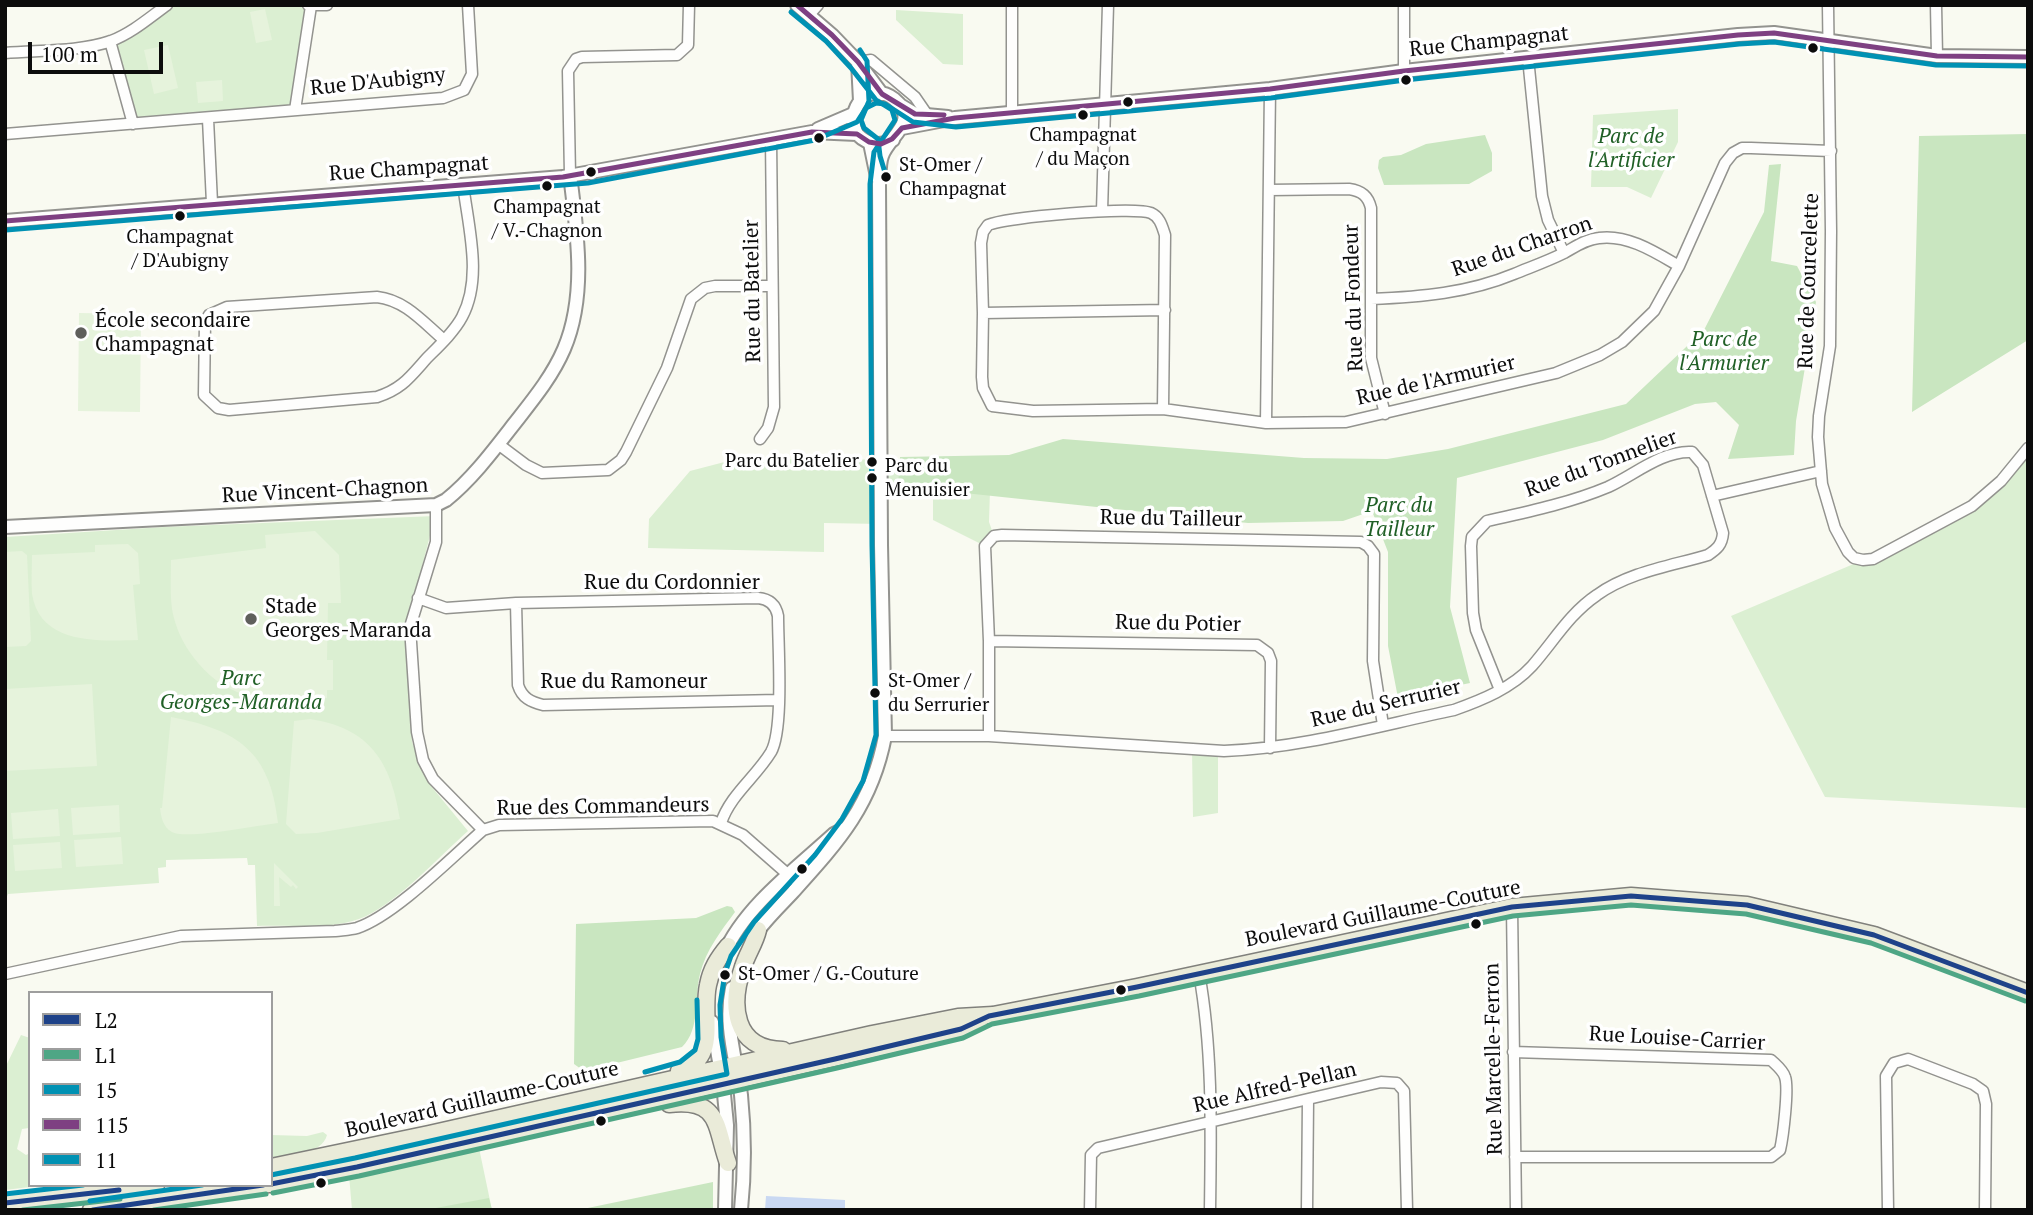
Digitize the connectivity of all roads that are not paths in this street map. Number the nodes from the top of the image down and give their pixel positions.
1 (167, 5) edge
2 (327, 5) edge
3 (468, 5) edge
4 (689, 5) edge
5 (797, 5) edge
6 (818, 5) edge
7 (1012, 5) edge
8 (1108, 5) edge
9 (1404, 5) edge
10 (1828, 5) edge
11 (1936, 5) edge
12 (309, 6) edge
13 (809, 15) junction
14 (1828, 40) junction
15 (110, 41) junction
16 (5, 52) edge
17 (1937, 56) junction
18 (2028, 57) edge
19 (1528, 58) junction
20 (858, 62) junction
21 (1404, 71) junction
22 (1270, 89) junction
23 (882, 94) junction
24 (859, 101) junction
25 (1105, 103) junction
26 (900, 106) junction
27 (295, 110) junction
28 (926, 113) junction
29 (1012, 113) junction
30 (853, 114) junction
31 (955, 118) junction
32 (208, 119) junction
33 (134, 124) junction
34 (902, 128) junction
35 (812, 132) junction
36 (5, 134) edge
37 (857, 134) junction
38 (771, 139) junction
39 (893, 140) junction
40 (870, 143) junction
41 (1831, 151) junction
42 (570, 176) junction
43 (463, 184) junction
44 (879, 184) junction
45 (1269, 190) junction
46 (212, 203) junction
47 (1102, 211) junction
48 (5, 221) edge
49 (1564, 253) junction
50 (1679, 265) junction
51 (772, 286) junction
52 (1371, 299) junction
53 (1165, 310) junction
54 (984, 313) junction
55 (444, 340) junction
56 (1163, 409) junction
57 (1385, 414) junction
58 (1266, 423) junction
59 (760, 439) dead end
60 (498, 444) junction
61 (2028, 448) edge
62 (1821, 471) junction
63 (1712, 496) junction
64 (436, 505) junction
65 (5, 527) edge
66 (418, 598) junction
67 (516, 604) junction
68 (989, 641) junction
69 (1500, 690) junction
70 (778, 700) junction
71 (1383, 725) junction
72 (886, 736) junction
73 (989, 736) junction
74 (1270, 748) junction
75 (721, 823) junction
76 (483, 830) junction
77 (795, 880) junction
78 (1512, 907) junction
79 (758, 930) junction
80 (727, 946) junction
81 (1199, 973) junction
82 (5, 974) edge
83 (2028, 993) edge
84 (989, 1016) junction
85 (817, 1047) junction
86 (1513, 1052) junction
87 (729, 1075) junction
88 (628, 1088) junction
89 (1308, 1100) junction
90 (632, 1105) junction
91 (1211, 1123) junction
92 (1515, 1157) junction
93 (728, 1163) junction
94 (273, 1167) edge
95 (273, 1184) edge
96 (139, 1187) edge
97 (251, 1187) edge
98 (5, 1203) edge
99 (91, 1210) edge
100 (726, 1210) edge
101 (741, 1210) edge
102 (1090, 1210) edge
103 (1209, 1210) edge
104 (1307, 1210) edge
105 (1407, 1210) edge
106 (1516, 1210) edge
107 (1888, 1210) edge
108 (1985, 1210) edge

1 - 15 street
2 - 12 street
3 - 27 street, Rue D'Aubigny
4 - 42 street
5 - 13 street
6 - 13 street
7 - 29 street
8 - 25 street
9 - 21 street
10 - 14 street, Rue de Courcelette
11 - 17 street
12 - 27 street
13 - 20 street
14 - 17 street, Rue Champagnat
14 - 19 street, Rue Champagnat
14 - 41 street, Rue de Courcelette
15 - 16 street
15 - 33 street
17 - 18 street, Rue Champagnat
19 - 21 street, Rue Champagnat
19 - 49 street
20 - 23 street
20 - 24 street
20 - 28 street
21 - 22 street, Rue Champagnat
22 - 25 street, Rue Champagnat
22 - 45 street
23 - 24 street
23 - 26 street
24 - 30 street
25 - 29 street, Rue Champagnat
25 - 47 street
26 - 28 street, Rue Champagnat
26 - 34 street
27 - 32 street, Rue D'Aubigny
28 - 31 street, Rue Champagnat
29 - 31 street, Rue Champagnat
30 - 35 street, Rue Champagnat
30 - 37 street
31 - 34 street, Rue Champagnat
32 - 33 street, Rue D'Aubigny
32 - 46 street
33 - 36 street, Rue D'Aubigny
34 - 39 street
35 - 37 street, Rue Champagnat
35 - 38 street, Rue Champagnat
37 - 40 street
38 - 42 street, Rue Champagnat
38 - 51 street, Rue du Batelier
39 - 40 street
39 - 44 street
40 - 44 street
41 - 50 street, Rue de l'Armurier
41 - 62 street, Rue de Courcelette
42 - 43 street, Rue Champagnat
42 - 60 street, Rue Vincent-Chagnon
43 - 46 street, Rue Champagnat
43 - 55 street
44 - 72 street
45 - 52 street, Rue du Fondeur
45 - 58 street
46 - 48 street, Rue Champagnat
47 - 53 street
47 - 54 street
49 - 50 street, Rue du Charron
49 - 52 street, Rue du Charron
50 - 57 street, Rue de l'Armurier
51 - 59 street, Rue du Batelier
51 - 60 street
52 - 57 street, Rue du Fondeur
53 - 54 street
53 - 56 street
54 - 56 street, Rue de l'Armurier
55 - 55 street
56 - 58 street, Rue de l'Armurier
57 - 58 street, Rue de l'Armurier
60 - 64 street, Rue Vincent-Chagnon
61 - 62 street, Rue de Courcelette
62 - 63 street
63 - 69 street, Rue du Serrurier
63 - 69 street, Rue du Tonnelier
64 - 65 street, Rue Vincent-Chagnon
64 - 66 street
66 - 67 street, Rue du Cordonnier
66 - 76 street
67 - 70 street, Rue du Ramoneur
67 - 70 street, Rue du Cordonnier
68 - 71 street, Rue du Tailleur
68 - 73 street, Rue du Tailleur
68 - 74 street, Rue du Potier
69 - 71 street, Rue du Serrurier
70 - 75 street, Rue du Cordonnier
71 - 74 street, Rue du Serrurier
72 - 73 street, Rue du Serrurier
72 - 77 street
73 - 74 street, Rue du Serrurier
75 - 76 street, Rue des Commandeurs
75 - 77 street, Rue des Commandeurs
76 - 82 street, Rue des Commandeurs
77 - 79 street
77 - 80 street
78 - 81 main road, Boulevard Guillaume-Couture
78 - 83 main road, Boulevard Guillaume-Couture
78 - 86 street, Rue Marcelle-Ferron
79 - 85 main road
79 - 87 street
80 - 87 street
80 - 88 main road
81 - 84 main road, Boulevard Guillaume-Couture
81 - 91 street
84 - 85 main road, Boulevard Guillaume-Couture
84 - 87 main road, Boulevard Guillaume-Couture
85 - 87 main road, Boulevard Guillaume-Couture
86 - 92 street, Rue Marcelle-Ferron
86 - 92 street, Rue Louise-Carrier
87 - 88 main road, Boulevard Guillaume-Couture
87 - 90 main road, Boulevard Guillaume-Couture
87 - 93 street
87 - 101 street
88 - 94 main road, Boulevard Guillaume-Couture
89 - 91 street, Rue Alfred-Pellan
89 - 104 street
89 - 105 street, Rue Alfred-Pellan
90 - 93 main road
90 - 95 main road, Boulevard Guillaume-Couture
91 - 102 street, Rue Alfred-Pellan
91 - 103 street
92 - 106 street, Rue Marcelle-Ferron
93 - 100 street
96 - 98 main road
97 - 99 main road
107 - 108 street

